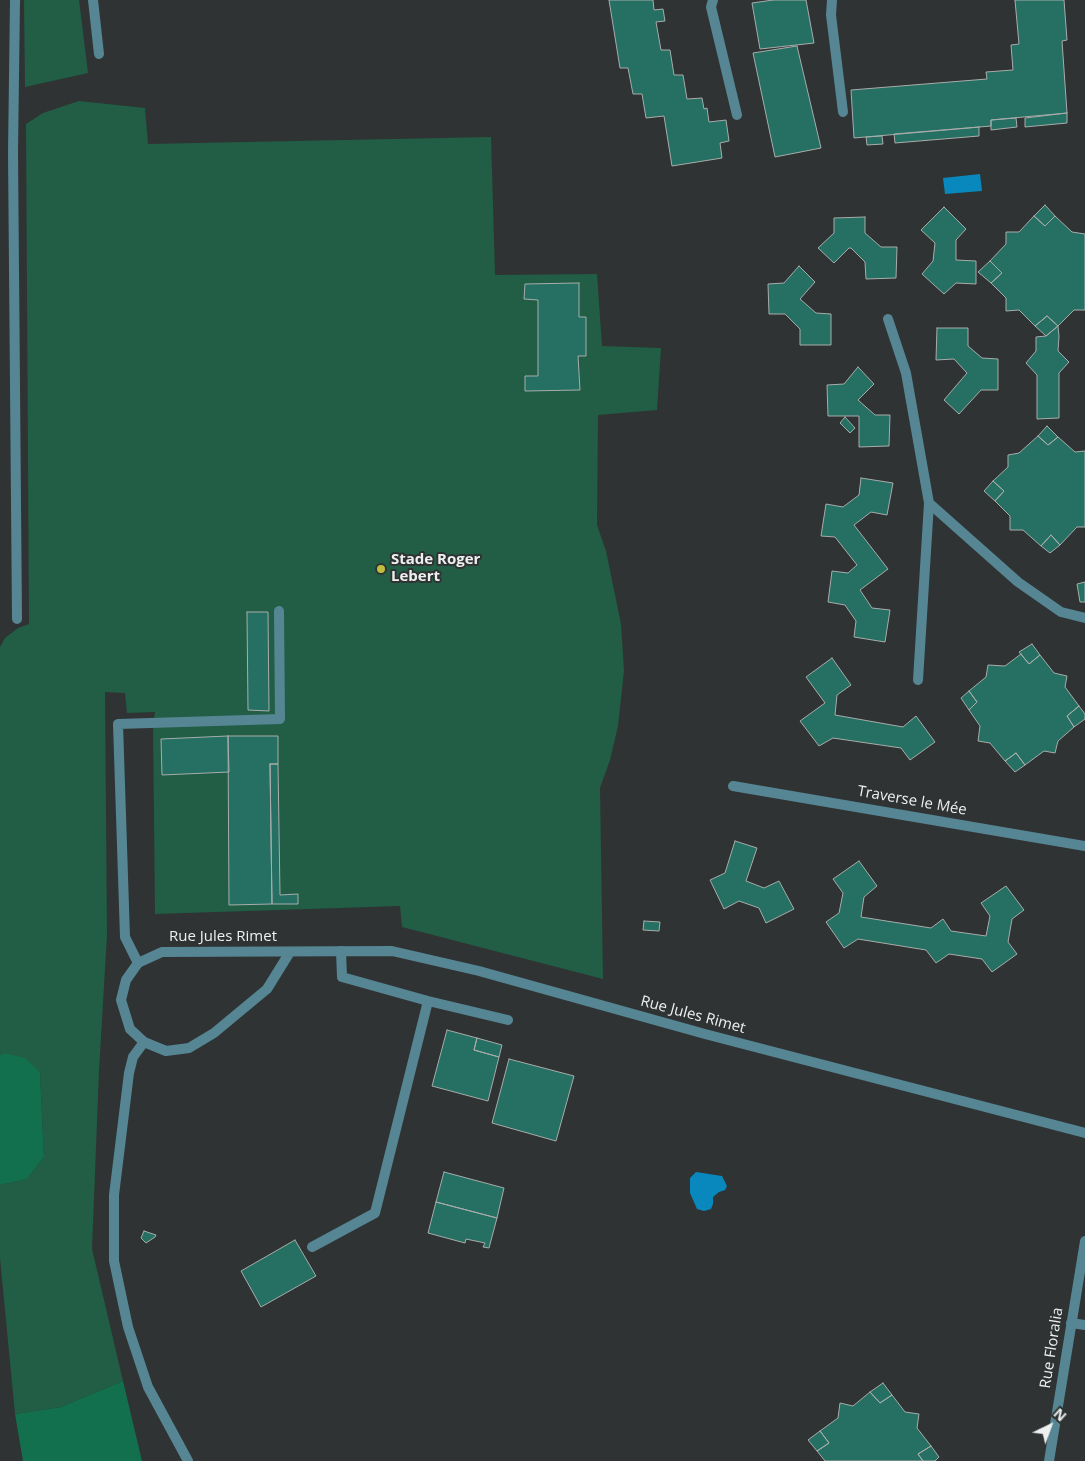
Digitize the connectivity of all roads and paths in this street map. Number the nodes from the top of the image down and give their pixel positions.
1 (15, 0) edge
2 (93, 0) edge
3 (713, 0) edge
4 (832, 0) edge
5 (98, 54) dead end
6 (843, 112) dead end
7 (737, 115) dead end
8 (888, 318) dead end
9 (929, 503) junction
10 (279, 611) dead end
11 (1085, 618) edge
12 (17, 619) dead end
13 (918, 680) dead end
14 (733, 786) dead end
15 (1085, 846) edge
16 (341, 951) junction
17 (290, 952) junction
18 (138, 963) junction
19 (428, 1001) junction
20 (508, 1020) dead end
21 (144, 1042) junction
22 (1085, 1133) edge
23 (1085, 1241) edge
24 (312, 1247) dead end
25 (1071, 1323) junction
26 (1085, 1324) edge
27 (188, 1461) edge
28 (1049, 1461) edge

1 - 12 street
2 - 5 street
3 - 7 street
4 - 6 street
8 - 9 street
9 - 11 street
9 - 13 street
10 - 18 street
14 - 15 street, Traverse le Mée
16 - 17 street, Rue Jules Rimet
16 - 19 street
16 - 22 street, Rue Jules Rimet
17 - 18 street, Rue Jules Rimet
17 - 21 street, Rue Jules Rimet
18 - 21 street, Rue Jules Rimet
19 - 20 street
19 - 24 street
21 - 27 street
23 - 25 street, Rue Floralia
25 - 26 street
25 - 28 street, Rue Floralia

